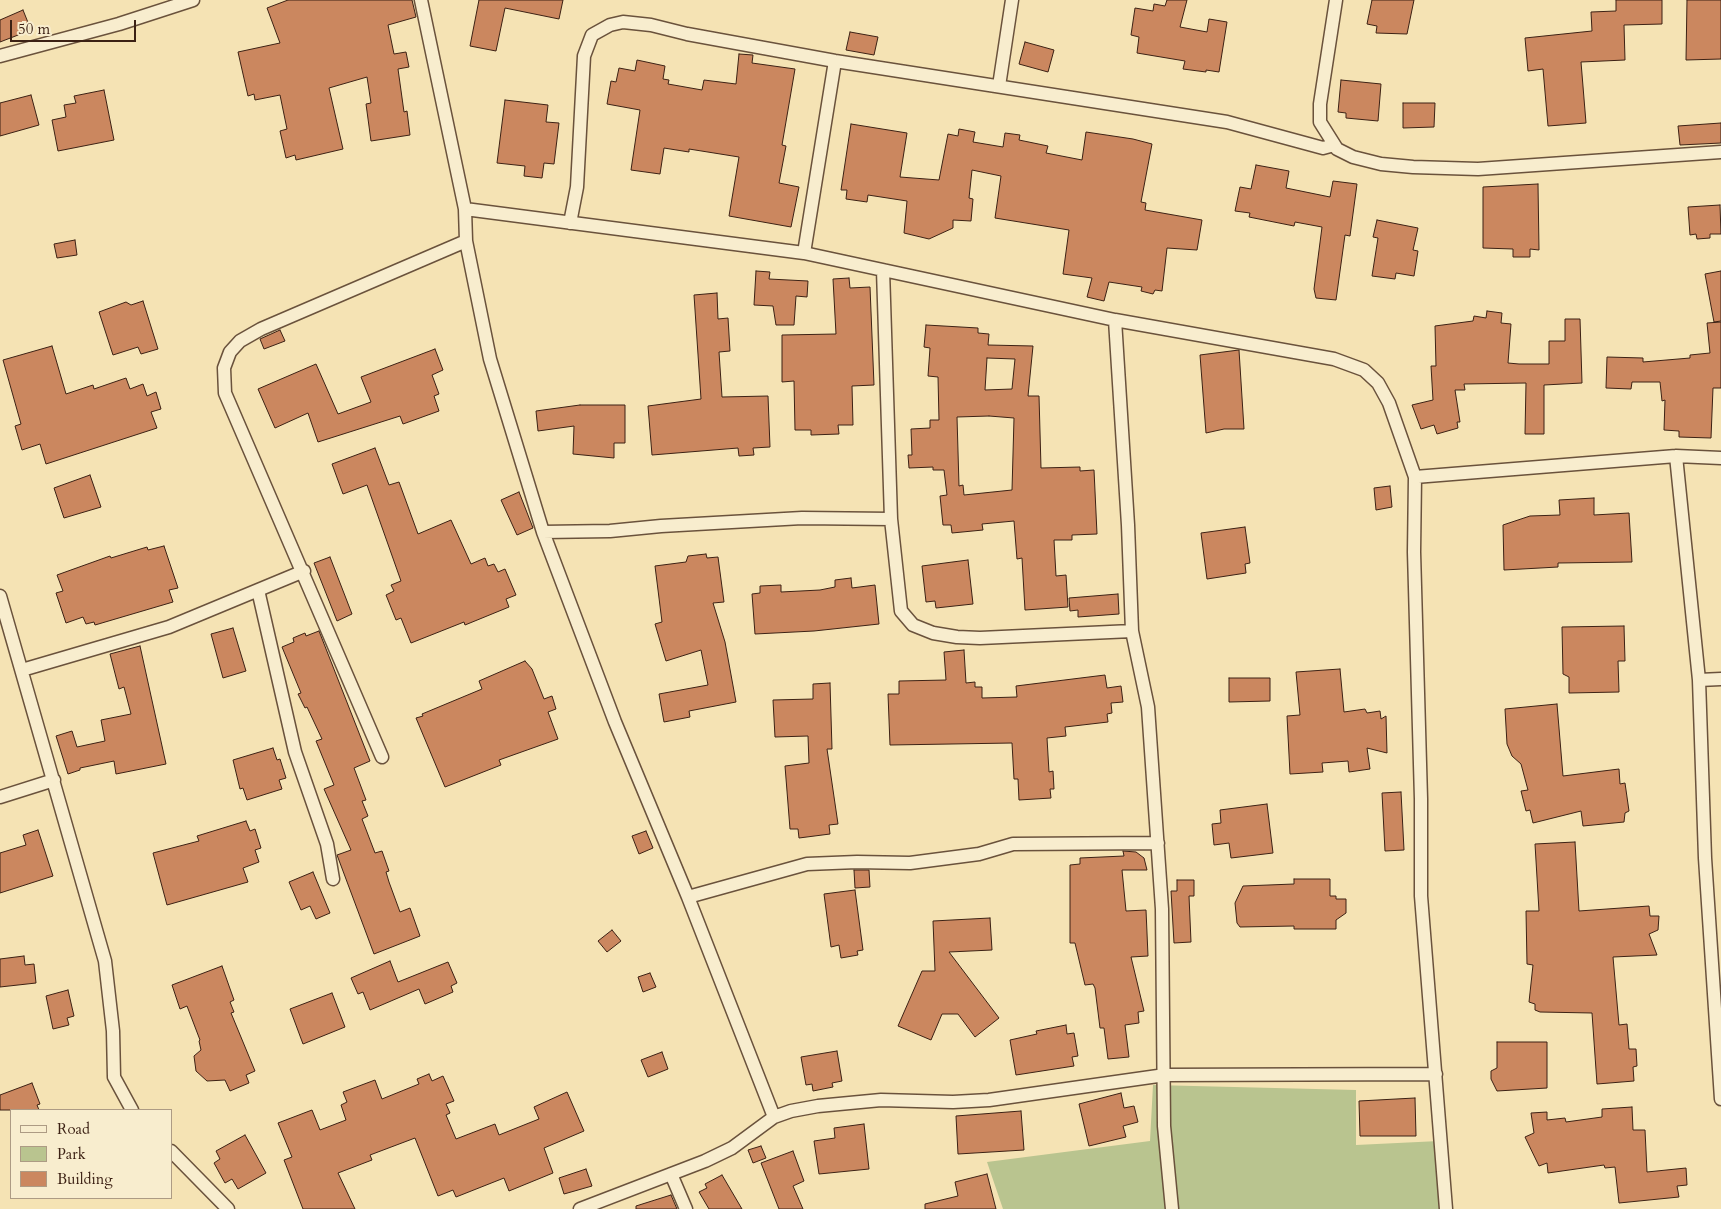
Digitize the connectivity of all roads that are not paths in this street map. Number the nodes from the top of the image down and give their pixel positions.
1 (194, 0) edge
2 (421, 0) edge
3 (1012, 0) edge
4 (1336, 0) edge
5 (0, 56) edge
6 (835, 61) junction
7 (999, 86) junction
8 (1334, 145) junction
9 (1721, 152) edge
10 (464, 209) junction
11 (570, 223) junction
12 (466, 241) junction
13 (804, 253) junction
14 (883, 270) junction
15 (1116, 320) junction
16 (1676, 456) junction
17 (1721, 458) edge
18 (1415, 477) junction
19 (891, 519) junction
20 (544, 532) junction
21 (304, 571) junction
22 (258, 590) junction
23 (0, 596) edge
24 (1132, 631) junction
25 (22, 670) junction
26 (1721, 679) edge
27 (1699, 680) junction
28 (382, 757) dead end
29 (54, 780) junction
30 (0, 797) edge
31 (1158, 843) junction
32 (333, 879) dead end
33 (688, 897) junction
34 (1436, 1074) junction
35 (1165, 1075) junction
36 (1721, 1099) edge
37 (131, 1109) edge
38 (774, 1117) junction
39 (172, 1152) edge
40 (671, 1174) junction
41 (228, 1209) edge
42 (580, 1209) edge
43 (686, 1209) edge
44 (1172, 1209) edge
45 (1446, 1209) edge

1 - 5 street
2 - 10 street
3 - 7 street
4 - 8 street
6 - 7 street
6 - 11 street
6 - 13 street
7 - 8 street
8 - 9 street
10 - 11 street
10 - 12 street
11 - 13 street
12 - 20 street
12 - 21 street
13 - 14 street
14 - 15 street
14 - 19 street
15 - 18 street
15 - 24 street
16 - 17 street
16 - 18 street
16 - 27 street
18 - 34 street
19 - 20 street
19 - 24 street
20 - 33 street
21 - 22 street
21 - 28 street
22 - 25 street
22 - 32 street
23 - 25 street
24 - 31 street
25 - 29 street
26 - 27 street
27 - 36 street
29 - 30 street
29 - 37 street
31 - 33 street
31 - 35 street
33 - 38 street
34 - 35 street
34 - 45 street
35 - 38 street
35 - 44 street
38 - 40 street
39 - 41 street
40 - 42 street
40 - 43 street

